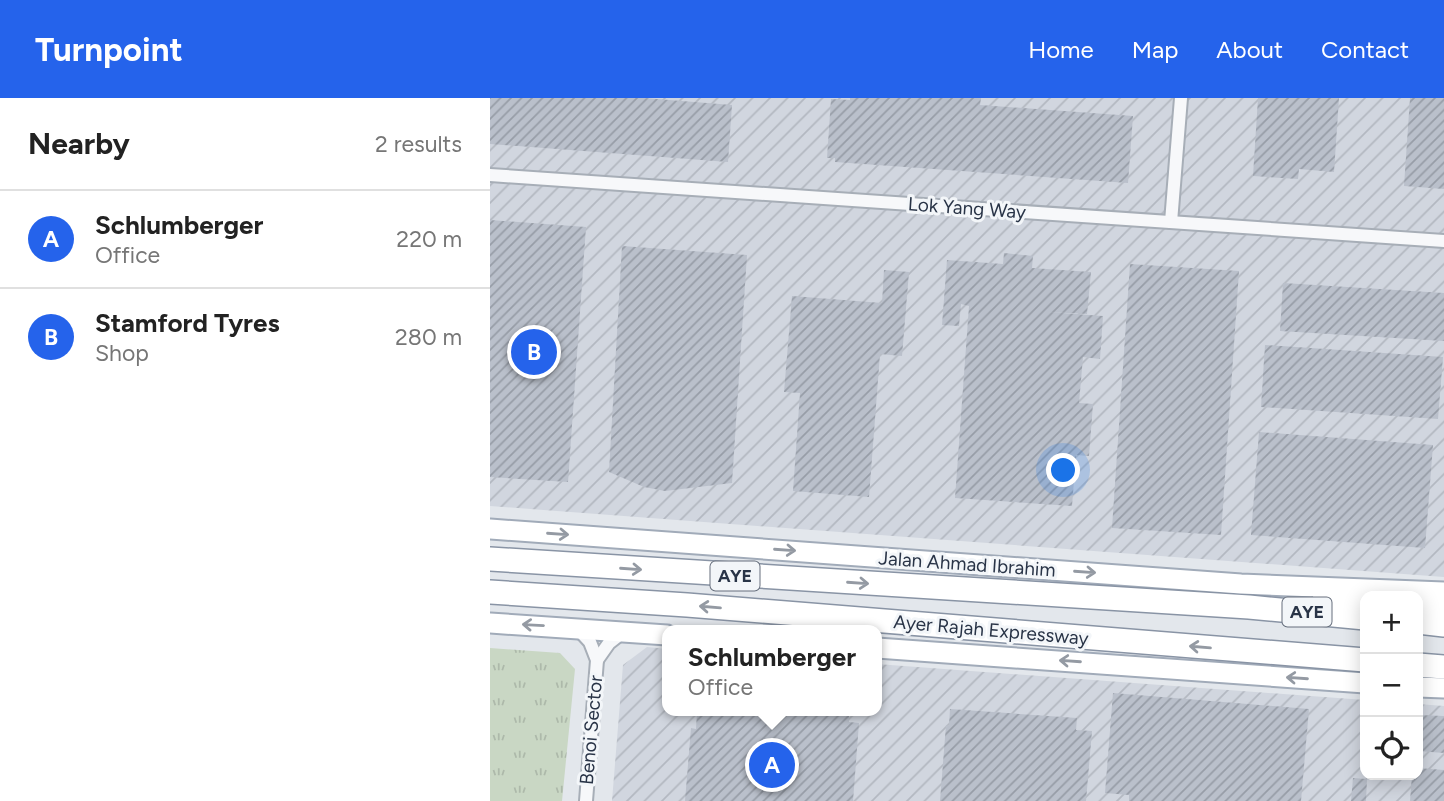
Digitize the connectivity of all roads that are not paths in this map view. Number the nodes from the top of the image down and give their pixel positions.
1 (1181, 98) edge
2 (490, 175) edge
3 (1171, 222) junction
4 (1444, 241) edge
5 (490, 528) edge
6 (490, 559) edge
7 (490, 592) edge
8 (1444, 592) edge
9 (1360, 601) edge
10 (1423, 602) edge
11 (1444, 603) edge
12 (1249, 607) junction
13 (1360, 618) edge
14 (490, 623) edge
15 (1423, 623) edge
16 (1444, 625) edge
17 (576, 628) junction
18 (623, 632) junction
19 (662, 635) edge
20 (882, 648) edge
21 (597, 660) junction
22 (1360, 660) edge
23 (1423, 665) edge
24 (1444, 667) edge
25 (1360, 683) edge
26 (1423, 687) edge
27 (1444, 688) edge
28 (586, 801) edge

1 - 3 street
2 - 3 street, Lok Yang Way
3 - 4 street, Lok Yang Way
5 -> 8 main road, Jalan Ahmad Ibrahim
6 -> 12 highway, Ayer Rajah Expressway / AYE
22 -> 7 highway, Ayer Rajah Expressway / AYE
9 - 12 highway
10 - 11 highway
12 - 13 highway, Ayer Rajah Expressway / AYE
17 -> 14 main road
15 - 16 highway
17 - 18 main road
17 - 21 street, Benoi Sector
18 - 19 main road
18 - 21 street, Benoi Sector
25 -> 20 main road
21 - 28 street, Benoi Sector
23 - 24 highway
26 - 27 main road

